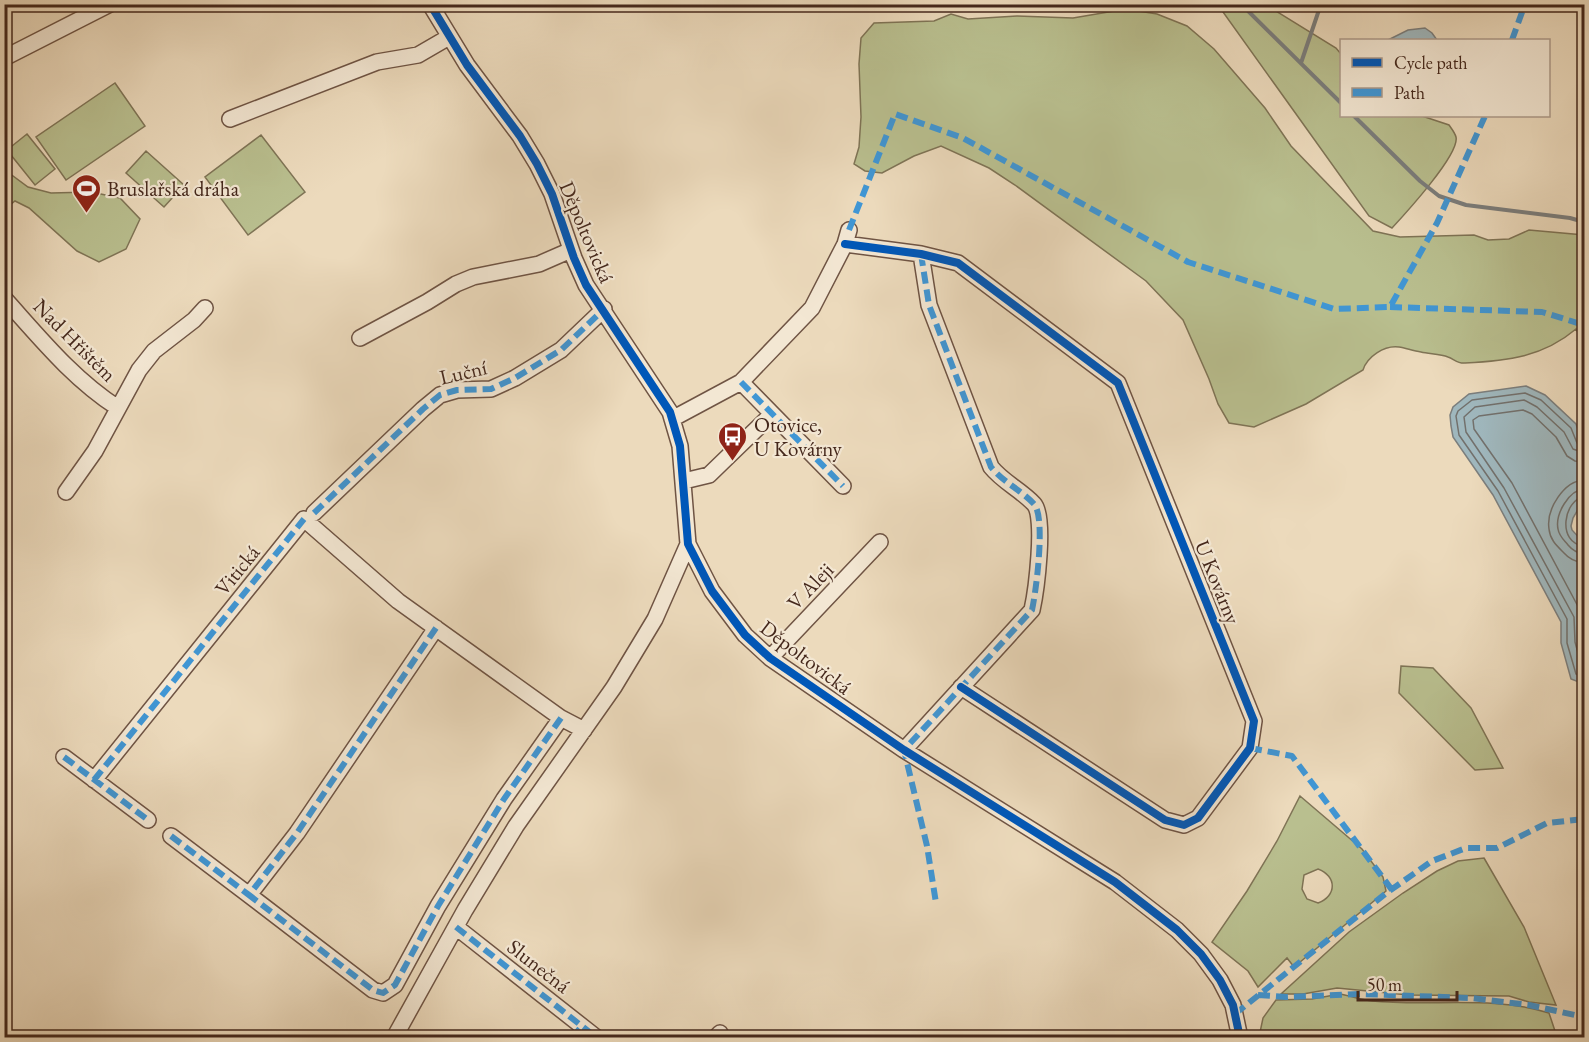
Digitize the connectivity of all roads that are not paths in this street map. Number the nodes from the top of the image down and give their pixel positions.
1 (110, 4) edge
2 (430, 4) edge
3 (449, 37) junction
4 (4, 58) edge
5 (230, 119) dead end
6 (572, 250) junction
7 (921, 254) junction
8 (4, 298) edge
9 (205, 308) dead end
10 (604, 309) junction
11 (360, 338) dead end
12 (741, 382) junction
13 (118, 408) junction
14 (772, 414) junction
15 (672, 419) junction
16 (684, 482) junction
17 (843, 486) dead end
18 (66, 492) dead end
19 (314, 513) dead end
20 (880, 542) dead end
21 (688, 544) junction
22 (436, 628) junction
23 (770, 658) junction
24 (961, 687) junction
25 (561, 718) junction
26 (584, 730) junction
27 (904, 750) junction
28 (64, 758) dead end
29 (94, 780) junction
30 (148, 820) dead end
31 (171, 836) dead end
32 (249, 895) junction
33 (456, 927) junction
34 (577, 1032) edge
35 (394, 1038) edge
36 (597, 1038) edge
37 (1240, 1038) edge

1 - 4 street
2 - 3 street, Děpoltovická
3 - 5 street
3 - 6 street, Děpoltovická
6 - 10 street, Děpoltovická
6 - 11 street
7 - 12 street, U Kovárny
7 - 24 street
7 - 24 street, U Kovárny
8 - 13 street, Nad Hřištěm
9 - 13 street, Nad Hřištěm
10 - 15 street, Děpoltovická
10 - 19 street, Luční
12 - 14 street
12 - 15 street
13 - 18 street, Nad Hřištěm
14 - 16 street
14 - 17 street
15 - 16 street, Děpoltovická
16 - 21 street, Děpoltovická
20 - 23 street, V Aleji
21 - 23 street, Děpoltovická
21 - 26 street, Děpoltovická
22 - 25 street, Vitická
22 - 29 street, Vitická
22 - 32 street
23 - 27 street, Děpoltovická
24 - 27 street
25 - 26 street, Vitická
25 - 32 street
26 - 33 street, Děpoltovická
27 - 37 street, Děpoltovická
28 - 29 street
29 - 30 street
31 - 32 street
33 - 34 street, Slunečná
33 - 35 street, Děpoltovická
34 - 36 street, Slunečná

